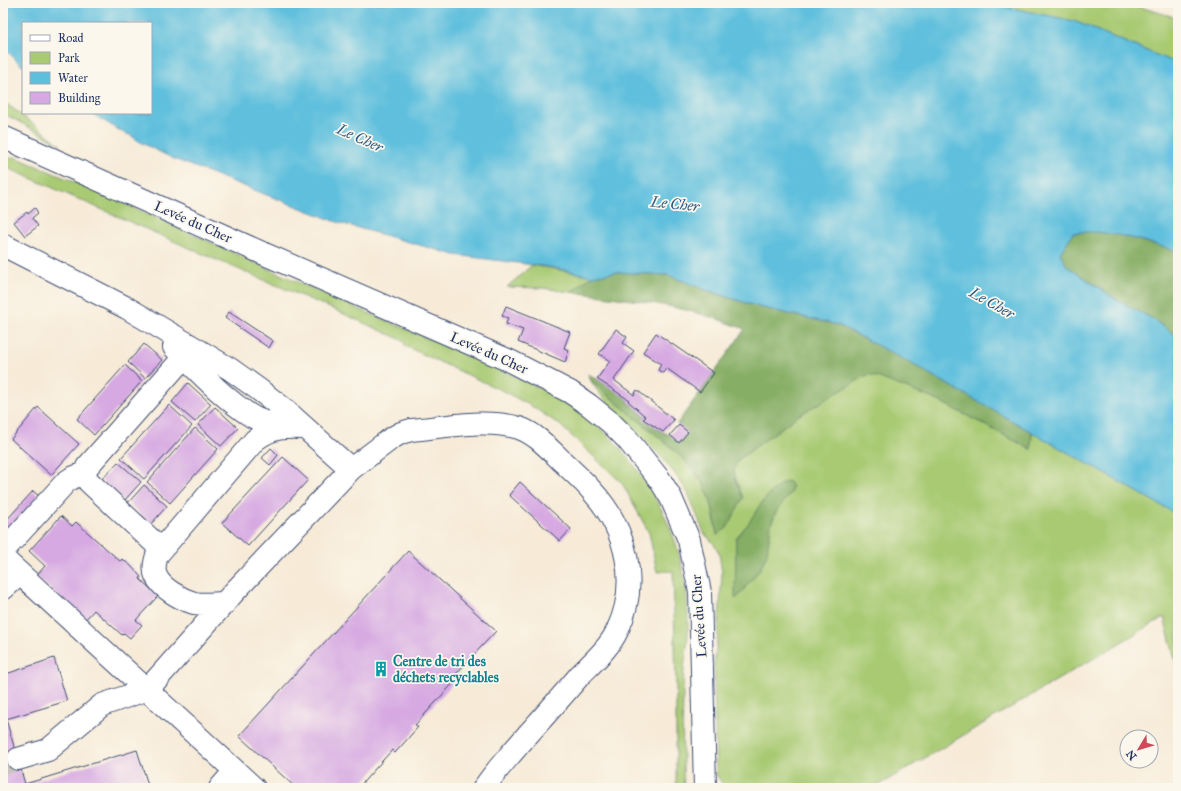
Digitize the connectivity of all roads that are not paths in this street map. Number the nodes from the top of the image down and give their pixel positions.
1 (3, 137) edge
2 (3, 245) edge
3 (148, 320) junction
4 (184, 357) junction
5 (283, 427) junction
6 (305, 428) junction
7 (351, 469) junction
8 (85, 473) junction
9 (161, 548) junction
10 (3, 551) edge
11 (3, 558) edge
12 (20, 574) junction
13 (3, 589) edge
14 (225, 603) junction
15 (148, 689) junction
16 (18, 759) tunnel mouth
17 (234, 770) junction
18 (220, 788) edge
19 (254, 788) edge
20 (484, 788) edge
21 (705, 788) edge

1 - 21 street, Levée du Cher
2 - 3 street
3 - 4 street
3 - 6 street
4 - 5 street
4 - 8 street
5 - 6 street
5 - 9 street
6 - 7 street
7 - 14 street
7 - 20 street
8 - 9 street
8 - 10 street
9 - 14 street
11 - 12 street
12 - 13 street
12 - 15 street
14 - 15 street
15 - 16 street
15 - 17 street
17 - 18 street
17 - 19 street

